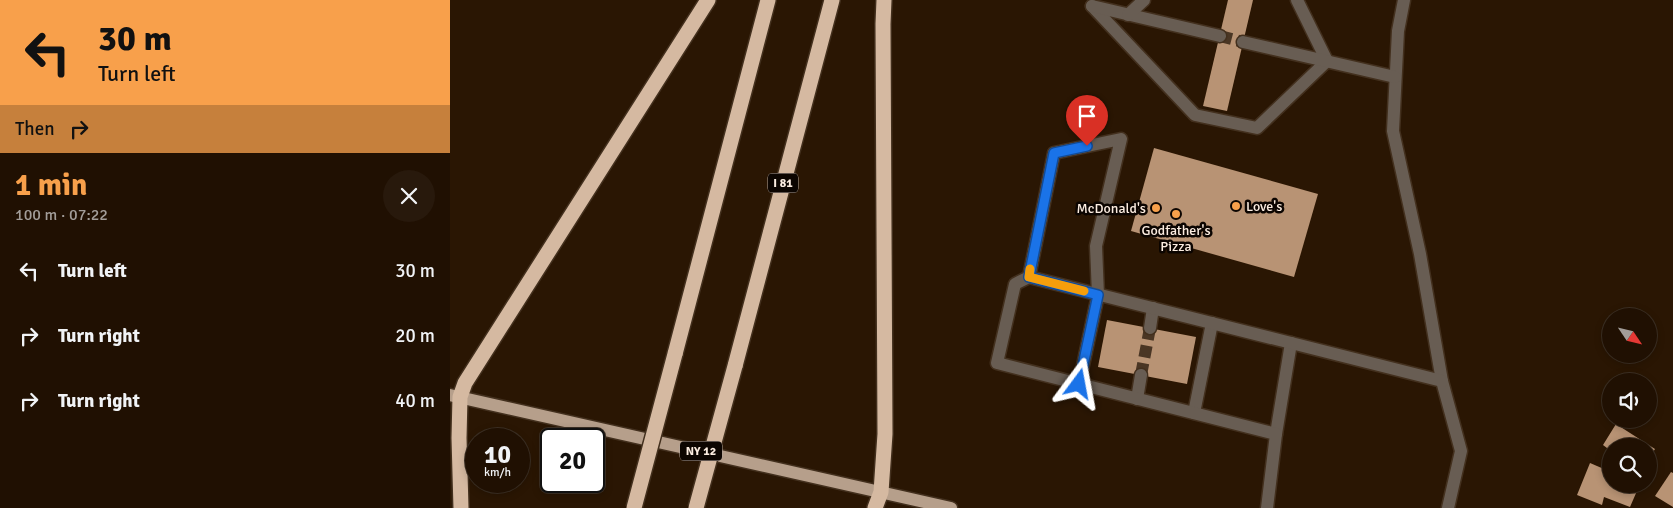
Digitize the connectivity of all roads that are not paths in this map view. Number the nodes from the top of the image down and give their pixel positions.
1 (708, 0) edge
2 (768, 0) edge
3 (832, 0) edge
4 (884, 0) edge
5 (1144, 0) edge
6 (1297, 0) edge
7 (1404, 0) edge
8 (1093, 3) edge
9 (1128, 15) junction
10 (1220, 36) tunnel mouth
11 (1243, 42) tunnel mouth
12 (1327, 61) junction
13 (1395, 77) junction
14 (1029, 277) junction
15 (1098, 295) junction
16 (1153, 308) junction
17 (1212, 323) junction
18 (1150, 328) tunnel mouth
19 (1291, 343) junction
20 (1141, 375) tunnel mouth
21 (1442, 381) junction
22 (1079, 384) junction
23 (455, 396) edge
24 (1137, 399) junction
25 (1194, 413) junction
26 (1276, 434) junction
27 (882, 492) junction
28 (461, 508) edge
29 (634, 508) edge
30 (696, 508) edge
31 (875, 508) edge
32 (951, 508) edge
33 (1267, 508) edge
34 (1448, 508) edge

1 - 23 highway
2 - 29 highway, bridge
3 - 30 highway, I 81, bridge
4 - 27 highway
5 - 9 lane
6 - 12 lane
7 - 13 lane
8 - 9 lane
8 - 12 lane
9 - 10 lane
11 - 12 lane
12 - 13 lane
13 - 21 lane
14 - 15 lane
14 - 15 lane
14 - 22 lane
15 - 16 lane
15 - 22 lane
16 - 17 lane
16 - 18 lane
17 - 19 lane
17 - 25 lane
19 - 21 lane
19 - 26 lane
20 - 24 lane
21 - 34 lane
22 - 24 lane
23 - 27 main road, NY 12
23 - 28 highway
24 - 25 lane
25 - 26 lane
26 - 33 lane
27 - 31 highway
27 - 32 main road, NY 12

